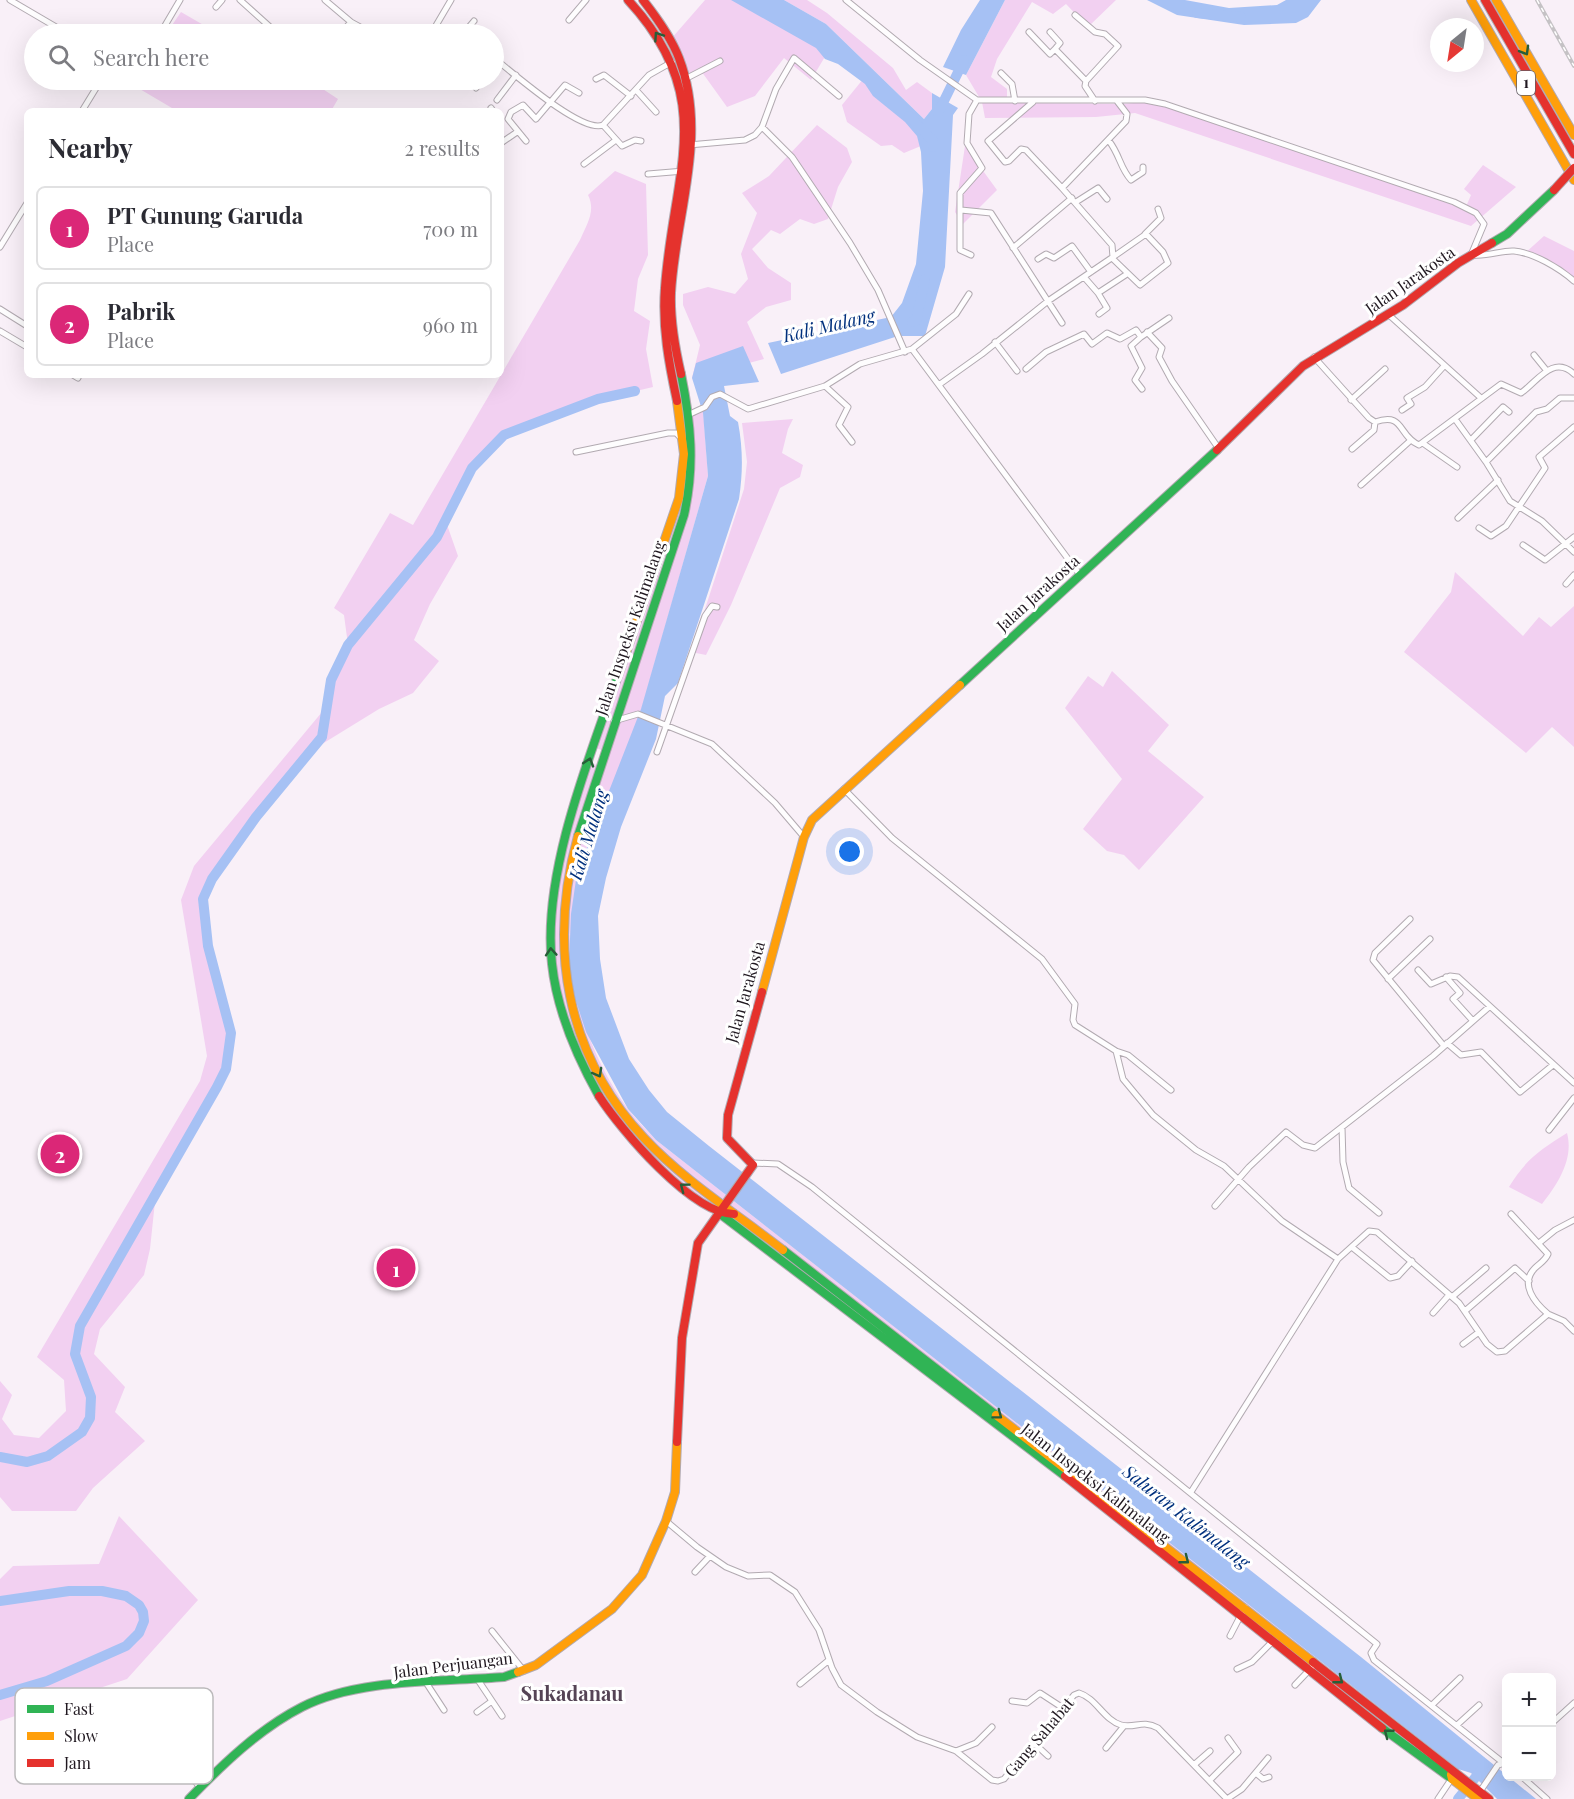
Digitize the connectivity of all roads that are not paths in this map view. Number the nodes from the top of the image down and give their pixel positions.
1 (10, 0) edge
2 (180, 0) edge
3 (222, 0) edge
4 (240, 0) edge
5 (325, 0) edge
6 (452, 0) edge
7 (586, 0) edge
8 (628, 0) edge
9 (643, 0) edge
10 (846, 0) edge
11 (1465, 0) edge
12 (1471, 0) edge
13 (1478, 0) edge
14 (1485, 0) edge
15 (1496, 0) edge
16 (216, 7) dead end
17 (651, 10) junction
18 (1075, 15) dead end
19 (643, 17) junction
20 (569, 20) dead end
21 (474, 21) dead end
22 (351, 22) joint
23 (51, 24) edge
24 (166, 24) edge
25 (267, 24) edge
26 (355, 24) edge
27 (437, 24) edge
28 (471, 24) edge
29 (1485, 25) junction
30 (1029, 32) dead end
31 (1050, 32) dead end
32 (1055, 50) junction
33 (676, 61) junction
34 (720, 61) dead end
35 (504, 65) edge
36 (1001, 74) dead end
37 (516, 75) junction
38 (687, 78) junction
39 (596, 79) dead end
40 (1086, 81) junction
41 (95, 90) edge
42 (636, 90) junction
43 (579, 93) dead end
44 (631, 96) junction
45 (839, 96) dead end
46 (975, 99) junction
47 (497, 100) dead end
48 (1015, 101) junction
49 (1095, 101) junction
50 (1117, 101) junction
51 (551, 102) junction
52 (1033, 102) junction
53 (84, 108) edge
54 (656, 112) dead end
55 (504, 116) edge
56 (508, 117) junction
57 (603, 125) junction
58 (762, 127) junction
59 (517, 132) junction
60 (1574, 135) edge
61 (616, 140) junction
62 (504, 141) edge
63 (525, 141) dead end
64 (641, 141) dead end
65 (1109, 141) junction
66 (688, 145) junction
67 (1574, 154) edge
68 (584, 164) dead end
69 (1143, 167) dead end
70 (1574, 167) edge
71 (685, 171) junction
72 (648, 174) dead end
73 (1574, 180) edge
74 (1062, 188) junction
75 (1107, 199) dead end
76 (1074, 200) junction
77 (24, 207) edge
78 (1158, 209) dead end
79 (961, 210) junction
80 (1144, 234) junction
81 (0, 247) edge
82 (1013, 248) junction
83 (971, 255) dead end
84 (1471, 255) junction
85 (1113, 257) junction
86 (1038, 260) dead end
87 (1091, 272) junction
88 (1128, 274) junction
89 (1084, 277) junction
90 (1574, 280) edge
91 (1098, 293) junction
92 (969, 294) dead end
93 (1048, 301) junction
94 (0, 309) edge
95 (1099, 314) dead end
96 (1389, 315) junction
97 (1169, 318) dead end
98 (1062, 323) dead end
99 (24, 324) edge
100 (0, 331) edge
101 (1148, 332) junction
102 (1141, 337) junction
103 (995, 342) junction
104 (24, 345) edge
105 (912, 349) junction
106 (904, 350) junction
107 (1533, 356) dead end
108 (1314, 357) junction
109 (1444, 366) junction
110 (1026, 369) dead end
111 (1385, 369) dead end
112 (1017, 371) dead end
113 (1547, 371) junction
114 (1574, 374) edge
115 (940, 384) junction
116 (825, 386) junction
117 (1142, 389) dead end
118 (1404, 392) dead end
119 (1481, 398) junction
120 (1574, 398) edge
121 (1407, 399) junction
122 (1351, 400) junction
123 (686, 410) junction
124 (1402, 410) dead end
125 (1509, 412) dead end
126 (1455, 419) junction
127 (1375, 422) junction
128 (1574, 427) edge
129 (1411, 440) junction
130 (1471, 440) junction
131 (685, 442) junction
132 (852, 442) dead end
133 (1424, 444) junction
134 (1219, 449) junction
135 (1352, 449) dead end
136 (576, 452) dead end
137 (1486, 462) junction
138 (1457, 467) dead end
139 (1498, 480) junction
140 (1361, 485) dead end
141 (687, 486) junction
142 (1518, 506) junction
143 (675, 512) junction
144 (684, 515) junction
145 (1458, 518) dead end
146 (1479, 528) dead end
147 (1574, 537) edge
148 (1565, 542) junction
149 (1523, 545) dead end
150 (1574, 552) edge
151 (659, 554) junction
152 (669, 557) junction
153 (654, 570) junction
154 (663, 574) junction
155 (1080, 575) junction
156 (1574, 575) edge
157 (1566, 584) dead end
158 (643, 601) junction
159 (653, 604) junction
160 (717, 607) dead end
161 (637, 620) junction
162 (647, 623) junction
163 (629, 642) junction
164 (639, 646) junction
165 (615, 718) junction
166 (664, 724) junction
167 (657, 752) dead end
168 (844, 789) junction
169 (804, 837) junction
170 (1410, 919) dead end
171 (1430, 939) dead end
172 (1418, 970) dead end
173 (1446, 977) junction
174 (1388, 979) junction
175 (1489, 1007) junction
176 (1473, 1021) junction
177 (1446, 1044) junction
178 (1116, 1051) junction
179 (582, 1052) junction
180 (1553, 1065) junction
181 (1574, 1083) edge
182 (1171, 1090) dead end
183 (1574, 1098) edge
184 (614, 1101) junction
185 (605, 1106) junction
186 (1342, 1127) junction
187 (1549, 1130) dead end
188 (753, 1163) junction
189 (1239, 1179) junction
190 (1215, 1206) dead end
191 (721, 1209) junction
192 (1378, 1213) dead end
193 (1511, 1214) dead end
194 (1574, 1220) edge
195 (1539, 1243) junction
196 (1353, 1248) junction
197 (774, 1249) junction
198 (1338, 1260) junction
199 (1412, 1261) junction
200 (1486, 1268) dead end
201 (1529, 1281) junction
202 (1451, 1296) junction
203 (1465, 1311) junction
204 (1433, 1313) dead end
205 (1548, 1314) junction
206 (1574, 1331) edge
207 (1479, 1332) junction
208 (1462, 1344) dead end
209 (1011, 1430) junction
210 (1191, 1492) junction
211 (666, 1521) junction
212 (710, 1556) junction
213 (695, 1572) dead end
214 (1245, 1607) junction
215 (1239, 1616) junction
216 (492, 1631) dead end
217 (1279, 1634) junction
218 (1230, 1636) dead end
219 (1272, 1642) junction
220 (829, 1660) junction
221 (1316, 1663) junction
222 (1237, 1669) dead end
223 (524, 1671) junction
224 (1309, 1671) junction
225 (1460, 1678) dead end
226 (478, 1680) junction
227 (427, 1684) junction
228 (800, 1684) dead end
229 (1295, 1685) dead end
230 (492, 1701) junction
231 (1012, 1701) dead end
232 (1574, 1703) edge
233 (1432, 1705) junction
234 (1479, 1705) dead end
235 (1063, 1708) junction
236 (444, 1710) dead end
237 (477, 1712) dead end
238 (502, 1716) dead end
239 (1556, 1719) edge
240 (1457, 1725) junction
241 (1124, 1726) junction
242 (992, 1727) dead end
243 (1228, 1738) dead end
244 (1034, 1743) junction
245 (1106, 1748) dead end
246 (956, 1751) junction
247 (1210, 1751) dead end
248 (1420, 1752) junction
249 (1048, 1756) dead end
250 (1268, 1758) dead end
251 (1502, 1762) edge
252 (1195, 1764) junction
253 (1502, 1766) edge
254 (1257, 1774) junction
255 (213, 1776) edge
256 (1455, 1776) junction
257 (1269, 1777) dead end
258 (1210, 1780) junction
259 (1527, 1781) edge
260 (197, 1784) edge
261 (203, 1784) edge
262 (200, 1787) junction
263 (1478, 1795) edge
264 (1225, 1798) edge
265 (189, 1799) edge
266 (1438, 1799) edge
267 (1489, 1799) edge
268 (1547, 1799) edge

1 - 23 street
2 - 24 street
3 - 16 street
4 - 25 street
5 - 22 street
6 - 27 street
7 - 20 street
8 - 19 main road, Jalan Inspeksi Kalimalang
9 - 17 main road, Jalan Inspeksi Kalimalang
10 - 46 street
11 - 29 main road
12 - 29 main road, 1
13 - 70 main road, 1
14 - 67 main road, 1
15 -> 60 main road, 1
17 - 19 main road
17 - 33 main road, Jalan Inspeksi Kalimalang
18 - 40 street
33 -> 19 main road, Jalan Inspeksi Kalimalang
21 - 28 street
22 - 26 street
29 - 73 main road, 1
30 - 32 street
31 - 32 street
32 - 40 street
33 - 38 main road, Jalan Inspeksi Kalimalang
33 - 42 street
33 - 66 main road, Jalan Inspeksi Kalimalang
34 - 38 street
35 - 37 street
36 - 48 street
37 - 47 street
37 - 51 street
38 - 66 main road, Jalan Inspeksi Kalimalang
39 - 44 street
40 - 49 street
41 - 53 street
42 - 44 street
42 - 54 street
43 - 51 street
44 - 57 street
45 - 58 street
46 - 48 street
46 - 79 street
48 - 52 street
49 - 50 street
49 - 52 street
50 - 65 street
50 - 84 street
51 - 56 street
51 - 57 street
52 - 74 street
55 - 56 street
56 - 59 street
57 - 61 street
58 - 66 street
58 - 106 street
59 - 62 street
59 - 63 street
61 - 64 street
61 - 68 street
65 - 69 street
65 - 74 street
66 - 71 main road, Jalan Inspeksi Kalimalang
70 - 84 main road, Jalan Jarakosta, bridge
71 - 72 street
71 - 123 main road, Jalan Inspeksi Kalimalang
74 - 76 street
75 - 76 street
76 - 82 street
76 - 85 street
77 - 81 street
78 - 80 street
79 - 82 street
79 - 83 street
80 - 85 street
80 - 88 street
82 - 93 street
84 - 90 street
84 - 96 main road, Jalan Jarakosta
85 - 87 street
85 - 88 street
86 - 87 street
87 - 89 street
88 - 91 street
89 - 91 street
89 - 93 street
91 - 95 street
92 - 105 street
93 - 98 street
93 - 103 street
94 - 99 street
96 - 108 main road, Jalan Jarakosta
96 - 109 street
97 - 101 street
100 - 104 street
101 - 102 street
101 - 134 street
102 - 110 street
102 - 117 street
103 - 112 street
103 - 115 street
105 - 106 street
105 - 115 street
106 - 116 street
107 - 113 street
108 - 122 street
108 - 134 main road, Jalan Jarakosta
109 - 119 street
109 - 121 street
111 - 122 street
113 - 114 street
113 - 119 street
115 - 155 street
116 - 123 street
116 - 132 street
118 - 121 street
119 - 126 street
120 - 137 street
121 - 124 street
122 - 127 street
123 - 131 main road, Jalan Inspeksi Kalimalang
123 - 141 main road, Jalan Inspeksi Kalimalang
125 - 130 street
126 - 130 street
126 - 133 street
127 - 129 street
127 - 135 street
128 - 142 street
129 - 133 street
129 - 140 street
130 - 137 street
131 - 136 street
131 - 141 main road, Jalan Inspeksi Kalimalang
133 - 138 street
134 - 155 main road, Jalan Jarakosta
137 - 139 street
139 - 142 street
139 - 145 street
141 - 143 main road, Jalan Inspeksi Kalimalang
141 - 144 main road, Jalan Inspeksi Kalimalang
142 - 146 street
142 - 148 street
143 - 144 main road
143 - 151 main road, Jalan Inspeksi Kalimalang
144 - 152 main road, Jalan Inspeksi Kalimalang
147 - 148 street
148 - 149 street
148 - 150 street
151 - 152 main road
151 - 153 main road, Jalan Inspeksi Kalimalang
152 - 154 main road, Jalan Inspeksi Kalimalang
153 - 154 main road
153 - 158 main road, Jalan Inspeksi Kalimalang
154 - 159 main road, Jalan Inspeksi Kalimalang
155 - 168 main road, Jalan Jarakosta
156 - 157 street
158 - 159 main road
158 - 161 main road, Jalan Inspeksi Kalimalang
159 - 162 main road, Jalan Inspeksi Kalimalang
160 - 166 street
161 - 162 main road
161 - 163 main road, Jalan Inspeksi Kalimalang
162 - 164 main road, Jalan Inspeksi Kalimalang
163 - 164 main road
179 -> 163 main road, Jalan Inspeksi Kalimalang
164 - 165 main road, Jalan Inspeksi Kalimalang
165 - 166 street
165 - 179 main road, Jalan Inspeksi Kalimalang
166 - 167 street
166 - 169 street
168 - 169 main road, Jalan Jarakosta
168 - 178 street
169 - 188 main road, Jalan Jarakosta
170 - 174 street
171 - 174 street
172 - 173 street
173 - 175 street
173 - 176 street
174 - 177 street
175 - 176 street
175 - 180 street
176 - 177 street
177 - 180 street
177 - 186 street
178 - 182 street
178 - 189 street
179 -> 184 main road, Jalan Inspeksi Kalimalang
179 - 185 main road, Jalan Inspeksi Kalimalang
180 - 181 street
183 - 187 street
184 - 185 main road
184 - 191 main road, Jalan Inspeksi Kalimalang
191 -> 185 main road, Jalan Inspeksi Kalimalang
186 - 189 street
186 - 192 street
188 - 191 main road, Jalan Perjuangan
188 - 210 street
189 - 190 street
189 - 198 street
191 - 197 main road, Jalan Inspeksi Kalimalang
191 - 197 main road, Jalan Inspeksi Kalimalang
191 - 211 main road, Jalan Perjuangan
193 - 195 street
194 - 195 street
195 - 201 street
196 - 198 street
196 - 199 street
196 - 199 street
197 - 209 main road, Jalan Inspeksi Kalimalang
198 - 210 street
199 - 202 street
200 - 202 street
201 - 203 street
201 - 205 street
202 - 203 street
202 - 204 street
203 - 207 street
205 - 206 street
205 - 207 street
207 - 208 street
209 -> 214 main road, Jalan Inspeksi Kalimalang
209 - 215 main road, Jalan Inspeksi Kalimalang
210 - 233 street
211 - 212 street, Gang Sahabat
211 - 223 main road, Jalan Perjuangan
212 - 213 street
212 - 220 street, Gang Sahabat
214 - 215 street
214 - 217 main road, Jalan Inspeksi Kalimalang
215 - 218 street
215 - 219 main road, Jalan Inspeksi Kalimalang
216 - 223 street
217 - 219 street
217 - 221 main road, Jalan Inspeksi Kalimalang
219 - 222 street
219 - 224 main road, Jalan Inspeksi Kalimalang
220 - 228 street
220 - 246 street, Gang Sahabat
221 - 224 street
221 -> 248 main road, Jalan Inspeksi Kalimalang
223 - 226 main road, Jalan Perjuangan
224 - 229 street
248 -> 224 main road, Jalan Inspeksi Kalimalang
225 - 233 street
226 - 227 main road, Jalan Perjuangan
226 - 230 street
227 - 236 street
227 - 255 main road, Jalan Perjuangan
230 - 237 street
230 - 238 street
231 - 235 street
232 - 239 street
233 - 240 street
234 - 240 street
235 - 241 street, Gang Sahabat
235 - 244 street, Gang Sahabat
240 - 251 street
241 - 245 street
241 - 252 street
242 - 246 street
243 - 258 street
244 - 246 street, Gang Sahabat
244 - 249 street
247 - 252 street
248 - 256 main road, Jalan Inspeksi Kalimalang
250 - 254 street
252 - 258 street
253 - 263 street
254 - 257 street
254 - 264 street
256 - 263 main road, Jalan Inspeksi Kalimalang
256 - 266 street
258 - 264 street
259 - 268 street
260 - 262 street
261 - 262 main road, Jalan Perjuangan
262 - 265 main road, Jalan Perjuangan
263 - 267 main road, Jalan Inspeksi Kalimalang

